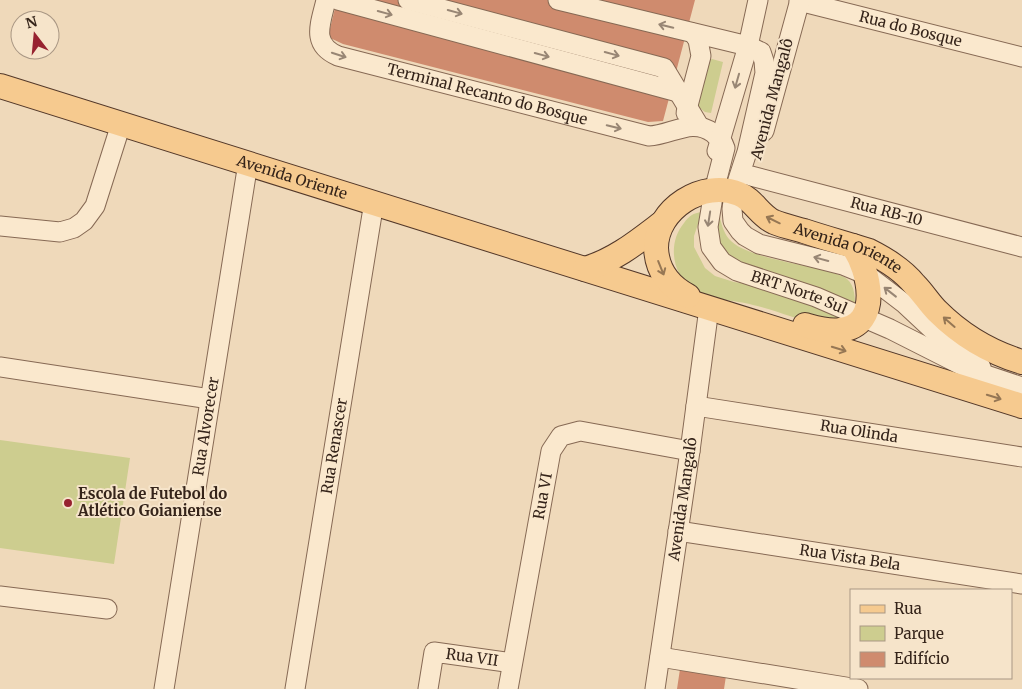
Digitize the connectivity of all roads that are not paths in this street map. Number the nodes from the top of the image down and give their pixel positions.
1 (326, 0) edge
2 (338, 0) edge
3 (408, 0) edge
4 (558, 0) edge
5 (758, 0) edge
6 (799, 0) edge
7 (693, 33) junction
8 (748, 46) junction
9 (1022, 57) edge
10 (0, 86) edge
11 (683, 100) junction
12 (121, 124) junction
13 (699, 126) junction
14 (680, 128) junction
15 (721, 139) junction
16 (248, 163) junction
17 (730, 190) junction
18 (374, 202) junction
19 (662, 223) junction
20 (0, 226) edge
21 (852, 246) junction
22 (1022, 247) edge
23 (585, 269) junction
24 (867, 275) junction
25 (720, 311) junction
26 (863, 318) junction
27 (1022, 362) edge
28 (0, 366) edge
29 (995, 379) junction
30 (1022, 387) edge
31 (210, 399) junction
32 (696, 406) junction
33 (1022, 406) edge
34 (690, 451) junction
35 (1022, 458) edge
36 (678, 531) junction
37 (1022, 584) edge
38 (0, 596) edge
39 (107, 609) dead end
40 (660, 658) junction
41 (512, 663) junction
42 (164, 689) edge
43 (295, 689) edge
44 (428, 689) edge
45 (508, 689) edge
46 (655, 689) edge
47 (858, 689) edge

1 -> 14 street, Terminal Recanto do Bosque
2 -> 11 street
3 -> 11 street
7 -> 4 street
5 - 8 street
6 - 9 street, Rua do Bosque
6 - 17 street, Avenida Mangalô
7 - 8 street
7 - 11 street
8 -> 15 street
8 - 17 street
10 - 12 main road, Avenida Oriente
11 - 13 street
11 - 14 street
12 - 16 main road, Avenida Oriente
12 - 20 street
13 - 14 street, Terminal Recanto do Bosque
13 - 15 street
15 - 17 street
16 - 18 main road, Avenida Oriente
16 - 31 street, Rua Alvorecer
17 - 19 main road, Avenida Oriente
21 -> 17 main road, Avenida Oriente
17 - 22 street, Rua RB-10
24 -> 17 street, BRT Norte Sul
17 -> 26 street, BRT Norte Sul
18 - 23 main road, Avenida Oriente
18 - 43 street, Rua Renascer
19 - 23 main road, Avenida Oriente
19 -> 25 main road, Avenida Oriente
21 - 24 main road
27 -> 21 main road, Avenida Oriente
23 - 25 main road, Avenida Oriente
24 - 26 main road
29 -> 24 street, BRT Norte Sul
25 - 26 main road
25 - 32 street, Avenida Mangalô
25 -> 33 main road, Avenida Oriente
26 - 29 street, BRT Norte Sul
28 - 31 street
29 - 30 street, BRT Norte Sul
31 - 42 street, Rua Alvorecer
32 - 34 street, Avenida Mangalô
32 - 35 street, Rua Olinda
34 - 36 street, Avenida Mangalô
34 - 41 street, Rua VI
36 - 37 street, Rua Vista Bela
36 - 40 street, Avenida Mangalô
38 - 39 street
40 - 46 street, Avenida Mangalô
40 - 47 street
41 - 44 street, Rua VII
41 - 45 street, Rua VI

